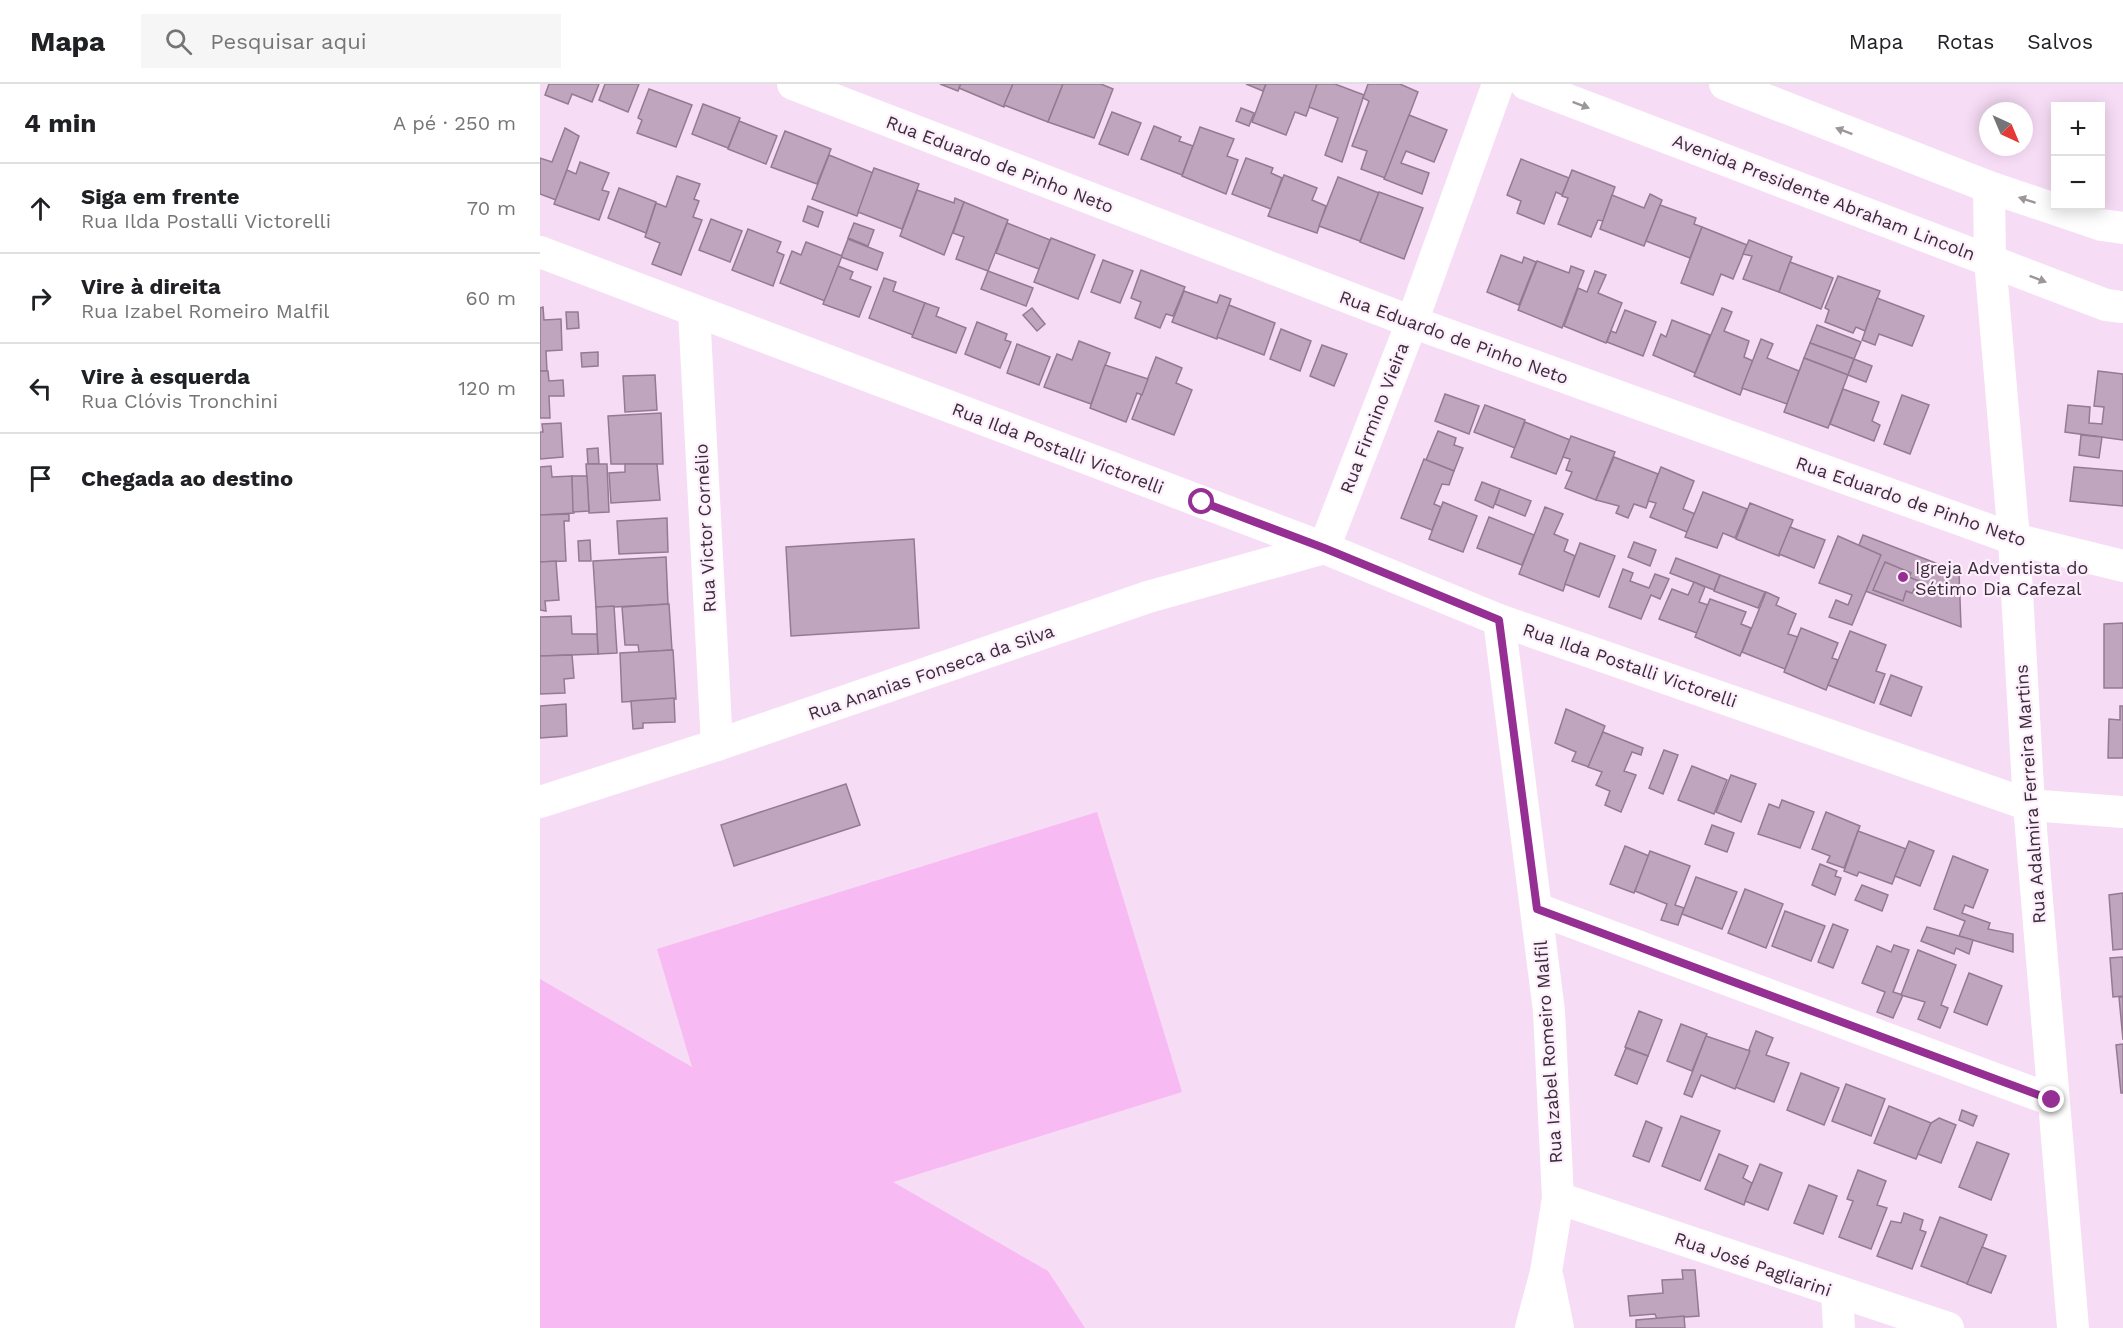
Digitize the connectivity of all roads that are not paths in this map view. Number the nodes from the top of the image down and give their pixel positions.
1 (793, 84) edge
2 (1498, 84) edge
3 (1526, 84) edge
4 (1725, 84) edge
5 (1989, 187) junction
6 (2123, 228) edge
7 (540, 252) edge
8 (1990, 260) junction
9 (2123, 306) edge
10 (694, 311) junction
11 (1412, 322) junction
12 (2014, 539) junction
13 (1324, 548) junction
14 (2123, 566) edge
15 (1499, 620) junction
16 (717, 745) junction
17 (540, 802) edge
18 (2029, 805) junction
19 (2123, 812) edge
20 (1537, 909) junction
21 (2052, 1100) junction
22 (1558, 1198) junction
23 (1546, 1272) junction
24 (1837, 1292) junction
25 (1532, 1328) edge
26 (1558, 1328) edge
27 (1839, 1328) edge
28 (1948, 1328) edge
29 (2073, 1328) edge

1 - 11 street, Rua Eduardo de Pinho Neto
2 - 11 street, Rua Firmino Vieira
3 -> 8 street, Avenida Presidente Abraham Lincoln
5 -> 4 street
6 -> 5 street
5 - 8 street, Rua Adalmira Ferreira Martins
7 - 10 street, Rua Ilda Postalli Victorelli
8 -> 9 street, Avenida Presidente Abraham Lincoln
8 - 12 street, Rua Adalmira Ferreira Martins
10 - 13 street, Rua Ilda Postalli Victorelli
10 - 16 street, Rua Victor Cornélio
11 - 12 street, Rua Eduardo de Pinho Neto
11 - 13 street, Rua Firmino Vieira
12 - 14 street, Rua Eduardo de Pinho Neto
12 - 18 street, Rua Adalmira Ferreira Martins
13 - 15 street, Rua Ilda Postalli Victorelli
13 - 16 street, Rua Ananias Fonseca da Silva
15 - 18 street, Rua Ilda Postalli Victorelli
15 - 20 street, Rua Izabel Romeiro Malfil
16 - 17 street, Rua Ananias Fonseca da Silva
18 - 19 street, Rua Ilda Postalli Victorelli
18 - 21 street, Rua Adalmira Ferreira Martins
20 - 21 street
20 - 22 street, Rua Izabel Romeiro Malfil
21 - 29 street, Rua Adalmira Ferreira Martins
22 - 23 street, Rua Izabel Romeiro Malfil
22 - 24 street, Rua José Pagliarini
23 - 25 street, Rua Izabel Romeiro Malfil
23 - 26 street
24 - 27 street
24 - 28 street, Rua José Pagliarini

